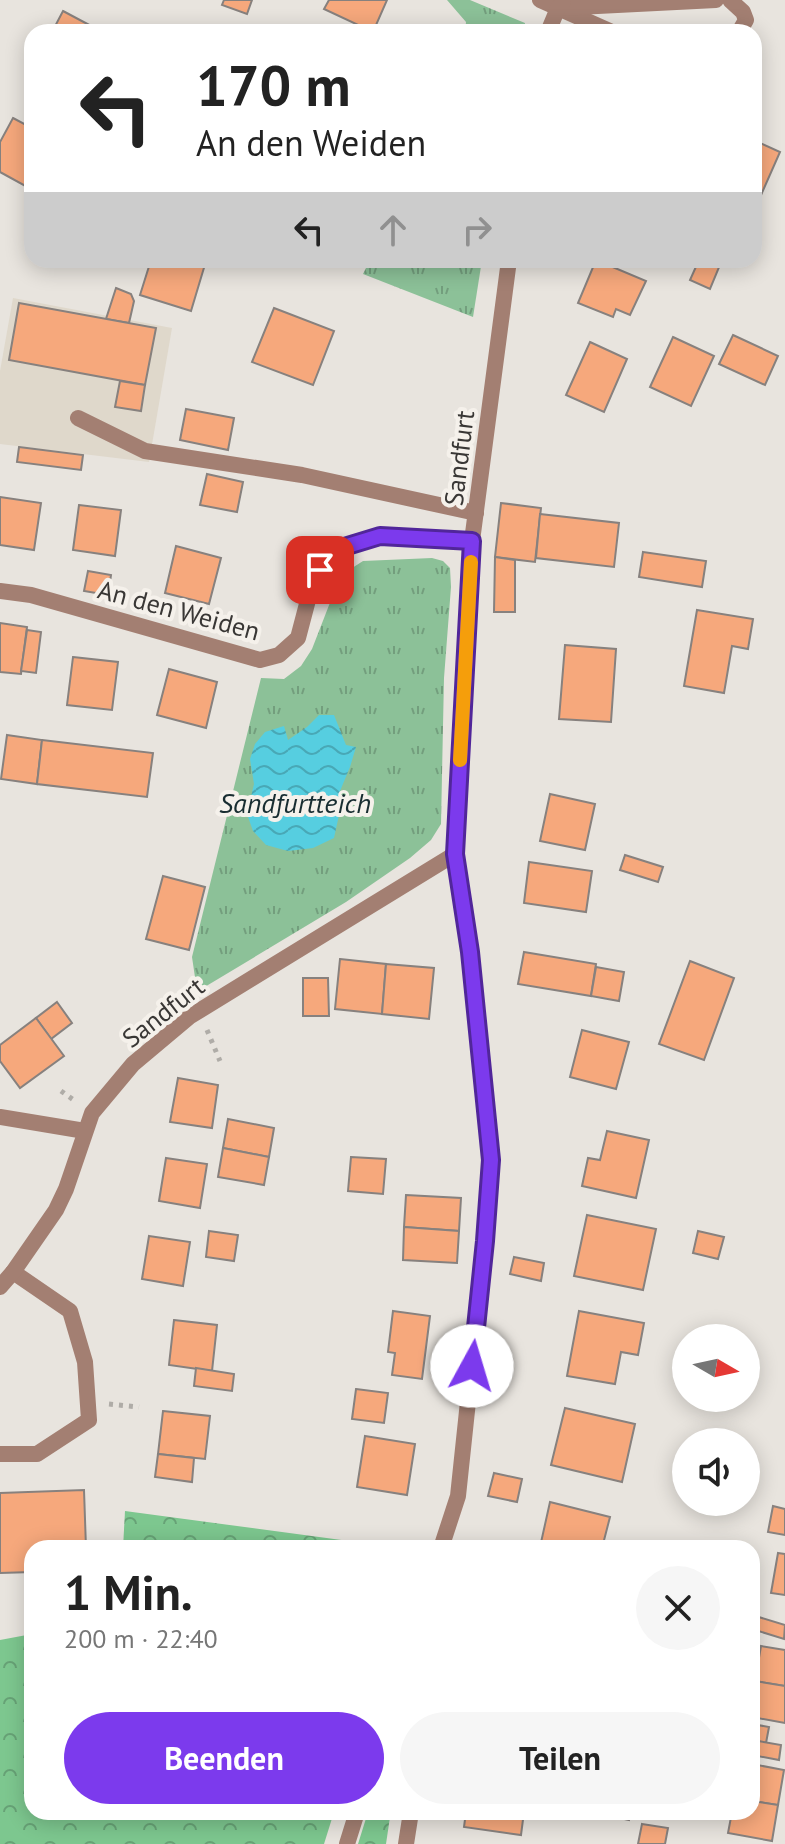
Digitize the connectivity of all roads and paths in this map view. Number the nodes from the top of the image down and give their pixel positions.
1 (540, 0) edge
2 (716, 0) edge
3 (730, 0) edge
4 (561, 4) edge
5 (552, 24) edge
6 (597, 24) edge
7 (744, 24) edge
8 (508, 268) edge
9 (78, 418) dead end
10 (476, 513) junction
11 (472, 541) junction
12 (0, 591) edge
13 (455, 854) junction
14 (0, 1117) edge
15 (85, 1131) junction
16 (13, 1272) junction
17 (0, 1287) edge
18 (0, 1454) edge
19 (458, 1496) junction
20 (444, 1540) edge
21 (454, 1540) edge
22 (354, 1820) edge
23 (410, 1820) edge
24 (347, 1844) edge
25 (406, 1844) edge

1 - 4 street
2 - 4 street
3 - 7 street
4 - 5 street
4 - 6 street
8 - 10 street, Sandfurt
9 - 10 street
10 - 11 street, Sandfurt
11 - 12 street, An den Weiden
11 - 13 street, Sandfurt
13 - 15 street, Sandfurt
13 - 19 street, Sandfurt
14 - 15 street
15 - 16 street, Sandfurt
16 - 17 street, Sandfurt
16 - 18 street
19 - 20 street, Sandfurt
19 - 21 street
22 - 24 street
23 - 25 street

